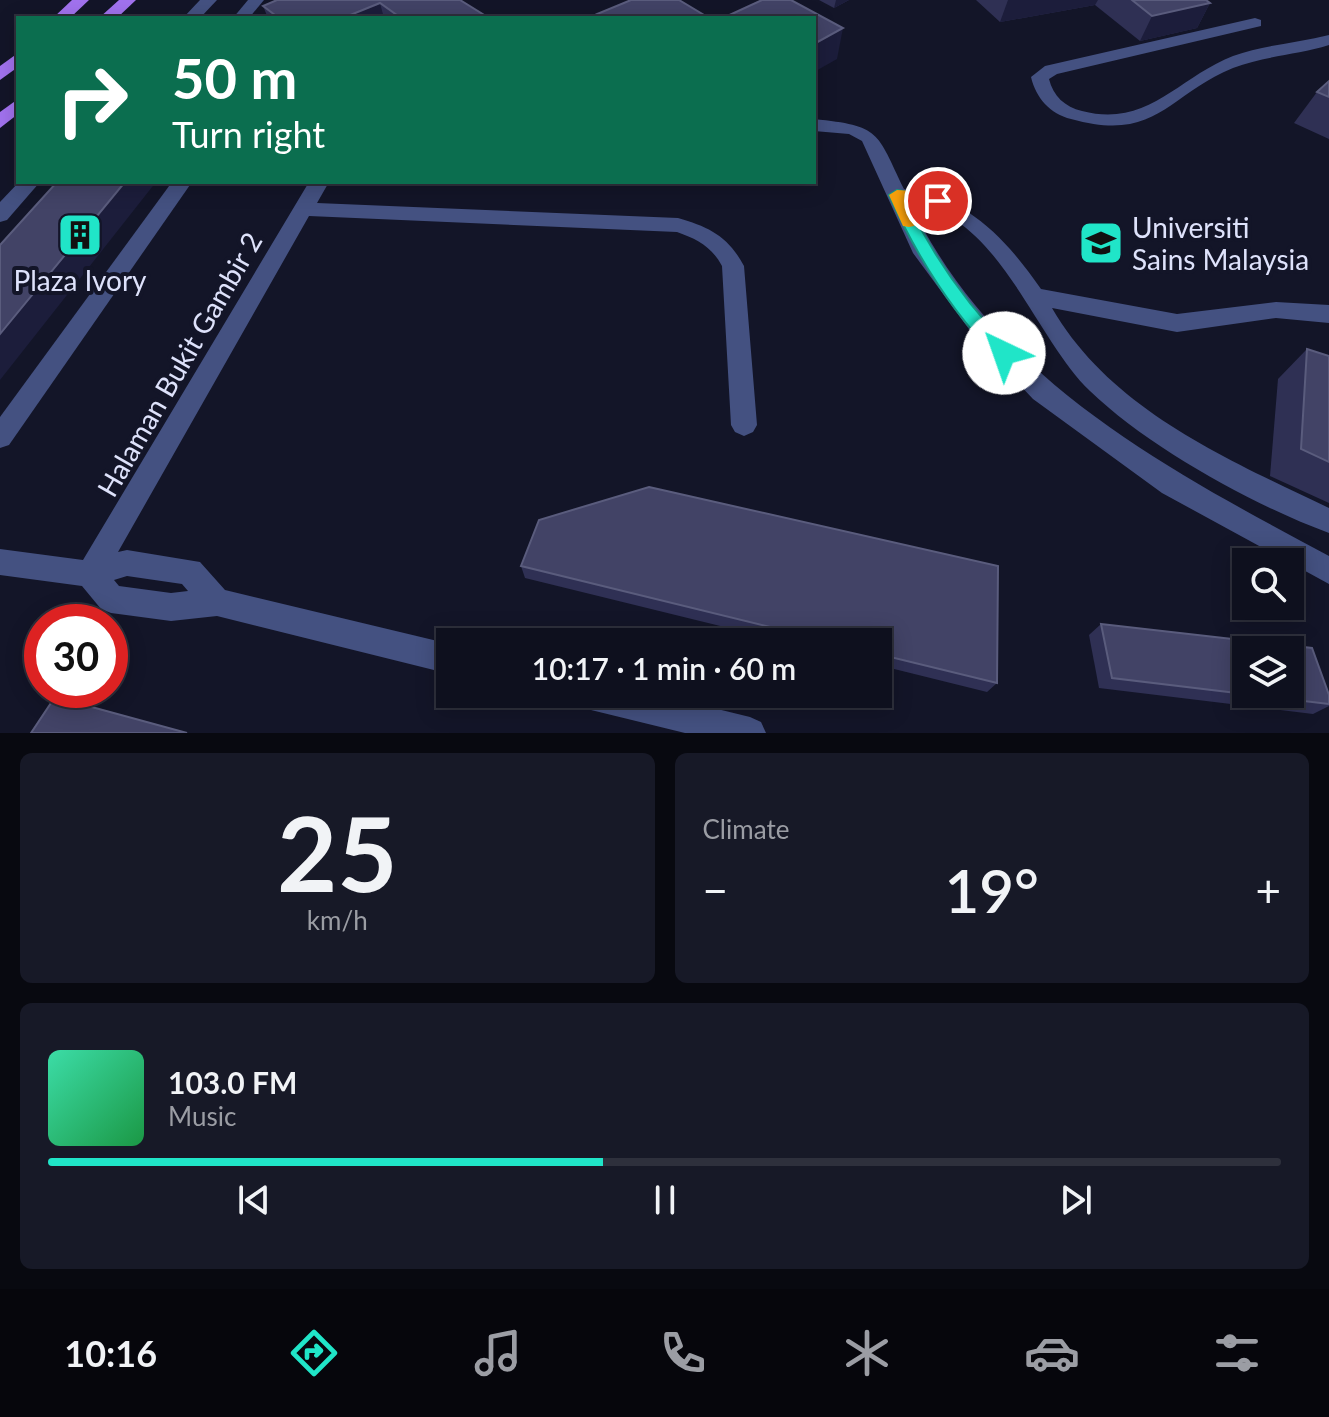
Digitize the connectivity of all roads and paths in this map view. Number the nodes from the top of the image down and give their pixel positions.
1 (81, 0) edge
2 (128, 0) edge
3 (209, 0) edge
4 (256, 0) edge
5 (63, 16) edge
6 (109, 16) edge
7 (193, 16) edge
8 (243, 16) edge
9 (1255, 23) dead end
10 (1329, 40) edge
11 (16, 60) edge
12 (0, 75) edge
13 (16, 106) edge
14 (0, 122) edge
15 (821, 126) edge
16 (28, 184) edge
17 (181, 184) edge
18 (318, 184) edge
19 (897, 195) junction
20 (304, 209) junction
21 (0, 215) edge
22 (1034, 296) junction
23 (1329, 314) edge
24 (744, 425) dead end
25 (0, 437) edge
26 (1329, 521) edge
27 (0, 562) edge
28 (1329, 571) edge
29 (90, 574) junction
30 (436, 656) edge
31 (648, 708) edge
32 (750, 733) edge

1 - 5 main road
2 - 6 main road
3 - 7 street
4 - 8 street
9 - 10 street
11 - 12 main road
13 - 14 main road
15 - 19 street
16 - 21 street
17 - 25 street
18 - 20 street, Halaman Bukit Gambir 2
19 - 22 street
19 - 28 street
20 - 24 street
20 - 29 street, Halaman Bukit Gambir 2
22 - 23 street
22 - 26 street
27 - 29 street
29 - 30 street
31 - 32 street

